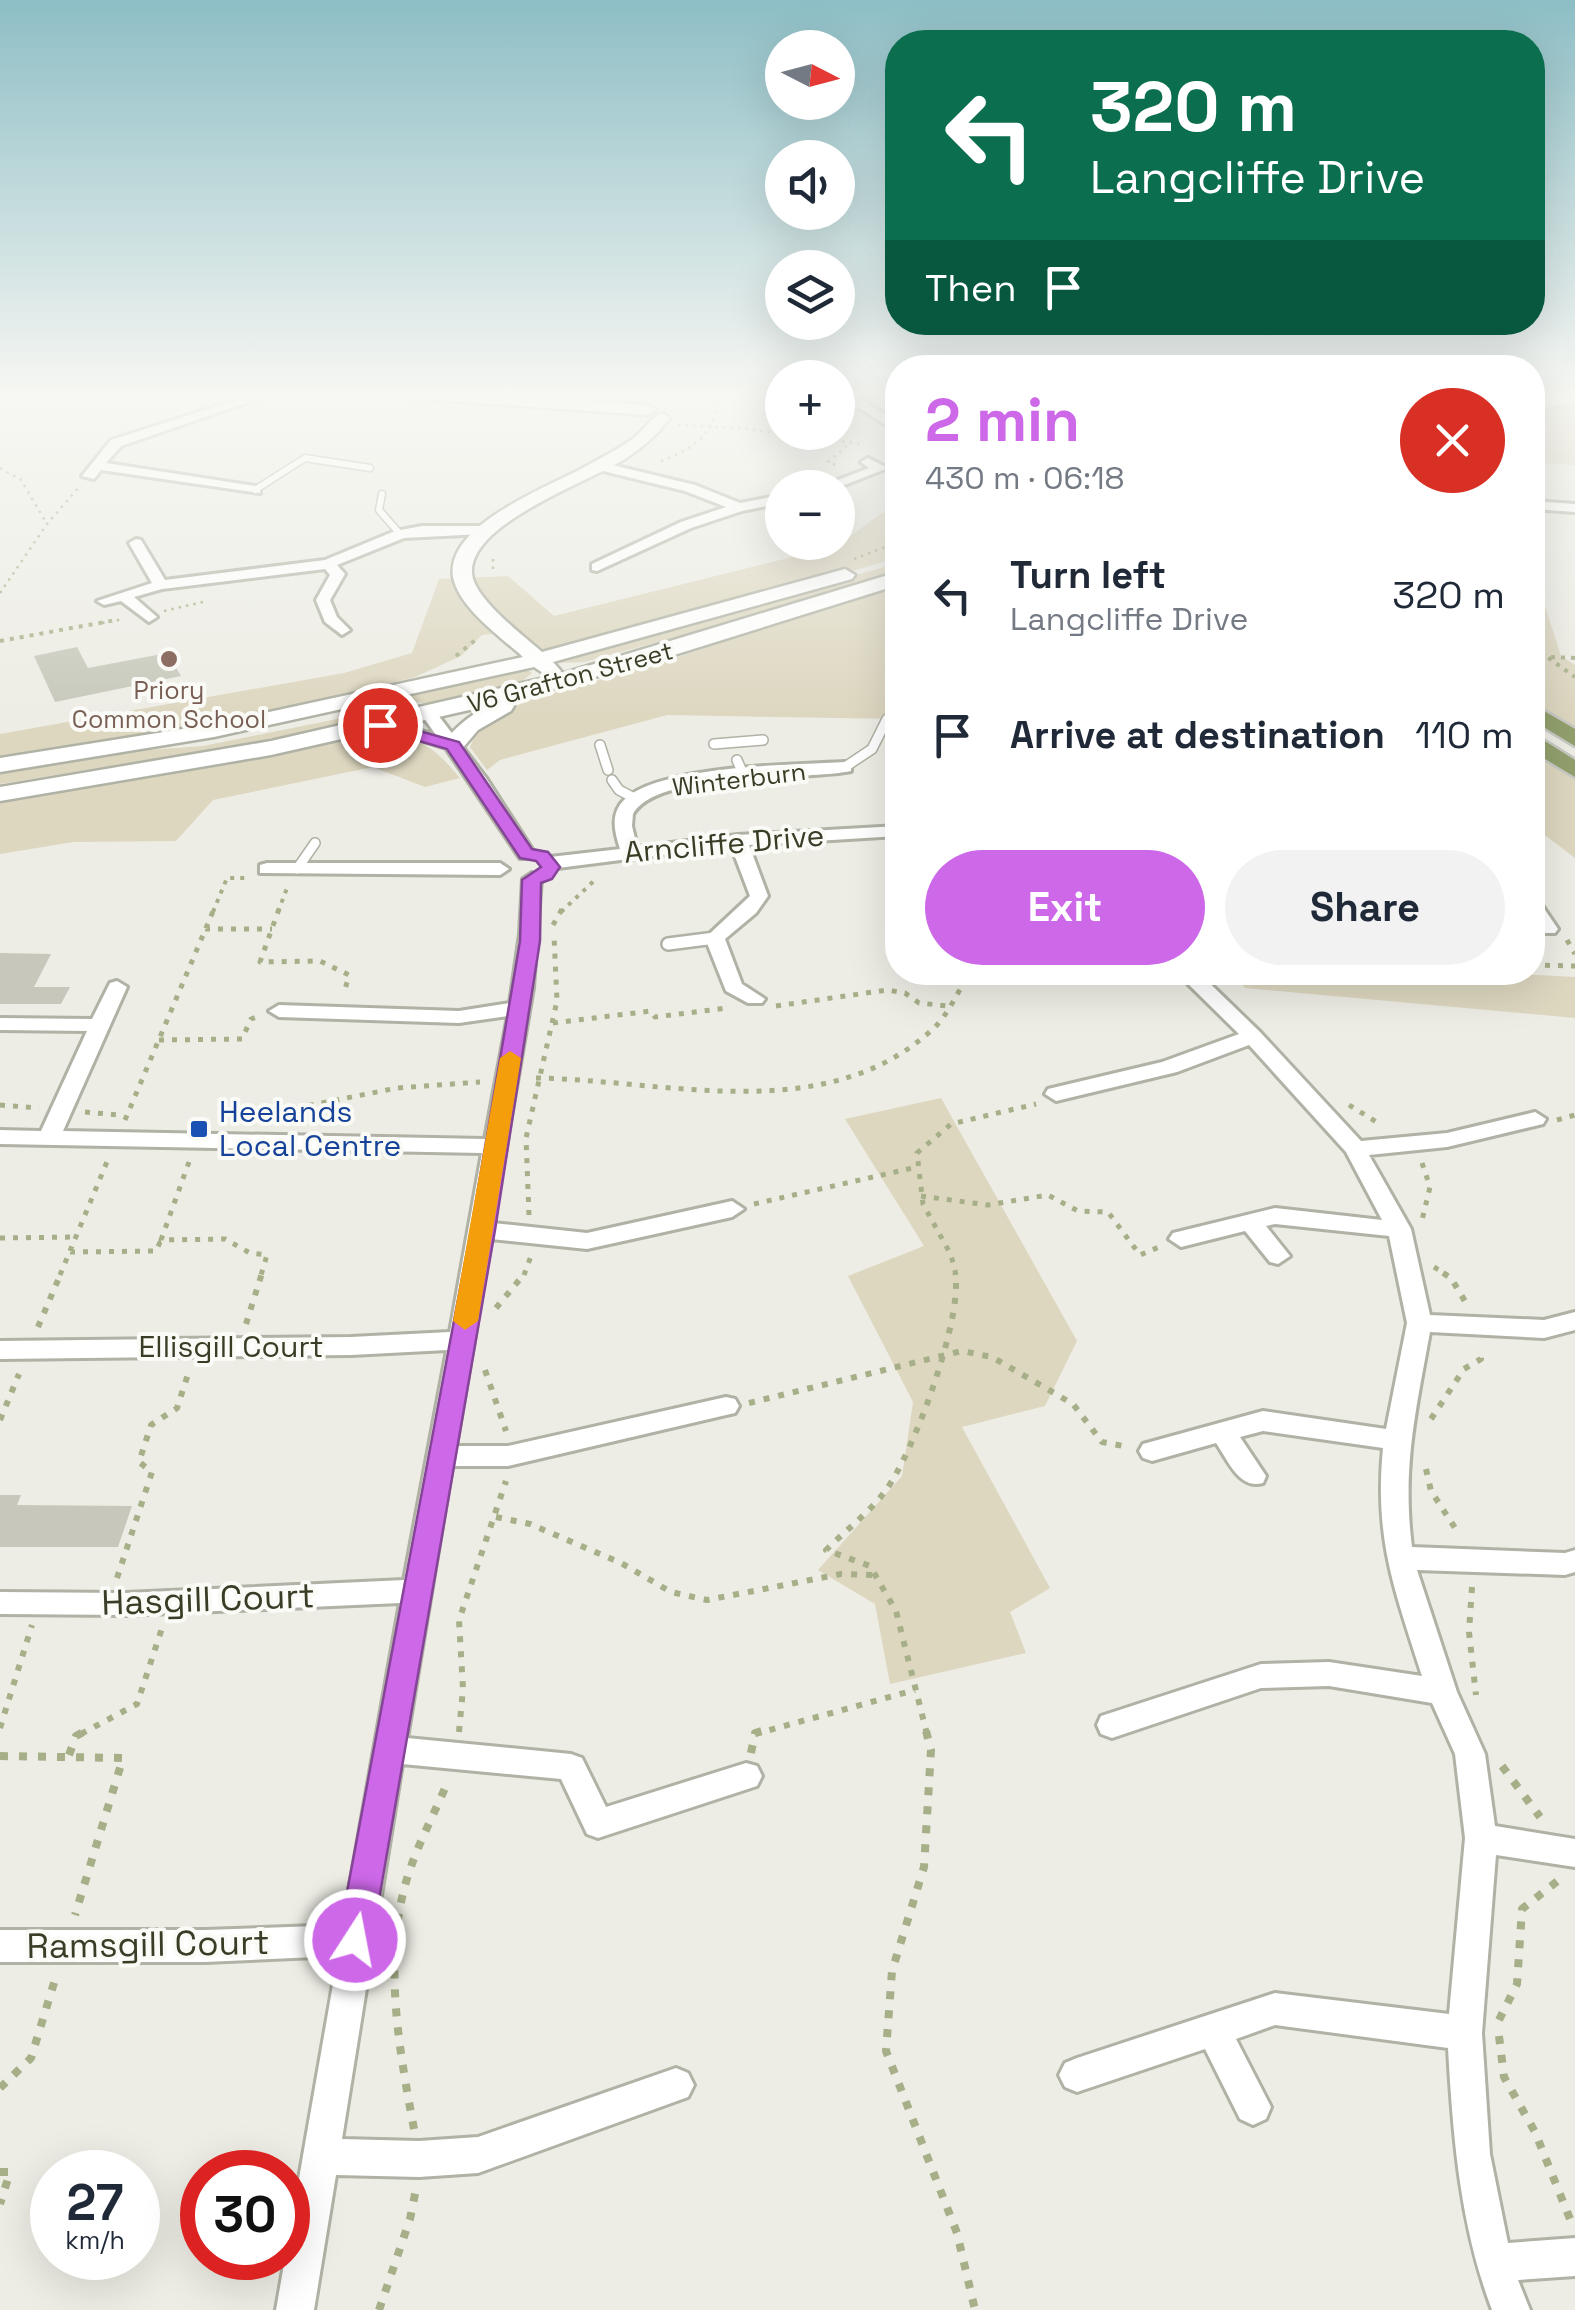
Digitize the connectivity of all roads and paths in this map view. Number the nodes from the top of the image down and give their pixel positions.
1 (33, 501) edge
2 (68, 501) edge
3 (381, 501) edge
4 (535, 501) edge
5 (721, 501) edge
6 (765, 503) edge
7 (1545, 506) edge
8 (739, 508) junction
9 (1575, 508) edge
10 (47, 524) junction
11 (483, 530) junction
12 (400, 534) junction
13 (136, 543) dead end
14 (600, 559) dead end
15 (885, 562) edge
16 (328, 564) junction
17 (885, 582) edge
18 (160, 585) junction
19 (0, 593) edge
20 (126, 597) junction
21 (104, 601) dead end
22 (149, 618) dead end
23 (342, 630) dead end
24 (510, 632) junction
25 (1545, 656) edge
26 (1548, 658) junction
27 (1575, 658) edge
28 (540, 661) junction
29 (1575, 676) edge
30 (556, 682) junction
31 (418, 688) junction
32 (429, 714) junction
33 (282, 718) junction
34 (1545, 719) edge
35 (885, 722) edge
36 (380, 725) junction
37 (1575, 739) edge
38 (763, 740) dead end
39 (729, 742) junction
40 (714, 744) dead end
41 (453, 745) junction
42 (600, 745) dead end
43 (1545, 749) edge
44 (738, 763) junction
45 (0, 765) edge
46 (844, 767) joint
47 (1575, 770) edge
48 (0, 794) edge
49 (636, 799) junction
50 (885, 832) edge
51 (738, 840) junction
52 (314, 843) dead end
53 (630, 852) junction
54 (526, 854) junction
55 (550, 863) junction
56 (296, 869) junction
57 (500, 869) junction
58 (264, 874) joint
59 (601, 876) dead end
60 (532, 880) junction
61 (1545, 924) edge
62 (272, 929) junction
63 (1548, 929) dead end
64 (205, 930) junction
65 (716, 938) junction
66 (668, 944) dead end
67 (1545, 965) edge
68 (1575, 966) edge
69 (1200, 985) edge
70 (117, 987) dead end
71 (725, 996) dead end
72 (762, 1003) joint
73 (948, 1006) dead end
74 (519, 1008) junction
75 (279, 1011) joint
76 (338, 1015) junction
77 (553, 1023) junction
78 (0, 1024) edge
79 (100, 1025) junction
80 (1253, 1036) junction
81 (159, 1040) junction
82 (1056, 1094) joint
83 (1535, 1119) dead end
84 (0, 1137) edge
85 (48, 1139) junction
86 (117, 1140) junction
87 (196, 1140) junction
88 (494, 1146) junction
89 (1355, 1149) junction
90 (917, 1167) junction
91 (921, 1196) junction
92 (732, 1209) joint
93 (1250, 1222) junction
94 (1399, 1229) junction
95 (483, 1230) junction
96 (0, 1238) edge
97 (76, 1238) junction
98 (532, 1238) junction
99 (1181, 1238) joint
100 (160, 1240) junction
101 (70, 1252) junction
102 (1278, 1256) dead end
103 (1575, 1321) edge
104 (1419, 1323) junction
105 (462, 1340) junction
106 (197, 1346) junction
107 (240, 1346) junction
108 (0, 1350) edge
109 (29, 1350) junction
110 (941, 1356) junction
111 (726, 1406) joint
112 (0, 1420) edge
113 (1222, 1432) junction
114 (1397, 1440) junction
115 (1152, 1451) joint
116 (440, 1456) junction
117 (1254, 1476) dead end
118 (496, 1518) dead end
119 (1399, 1558) junction
120 (1575, 1562) edge
121 (876, 1575) junction
122 (415, 1591) junction
123 (170, 1602) junction
124 (0, 1603) edge
125 (38, 1603) junction
126 (108, 1604) junction
127 (914, 1690) junction
128 (1442, 1692) junction
129 (1112, 1724) dead end
130 (0, 1728) edge
131 (392, 1750) junction
132 (0, 1756) edge
133 (69, 1756) junction
134 (746, 1776) joint
135 (1481, 1838) junction
136 (1575, 1854) edge
137 (355, 1940) junction
138 (0, 1946) edge
139 (66, 1946) junction
140 (1213, 2030) junction
141 (1465, 2033) junction
142 (1077, 2075) dead end
143 (676, 2085) dead end
144 (0, 2088) edge
145 (1253, 2108) dead end
146 (321, 2158) junction
147 (0, 2172) edge
148 (0, 2204) edge
149 (1575, 2257) edge
150 (1493, 2263) junction
151 (294, 2310) edge
152 (974, 2310) edge
153 (1510, 2310) edge

1 - 10 path
2 - 10 path
3 - 12 lane
4 - 11 street
5 - 8 street
6 - 8 street
7 - 9 street
8 - 14 street
10 - 19 path
11 - 12 street
11 - 24 street
12 - 16 street
13 - 18 street
15 - 28 street, V6 Grafton Street
16 - 18 street
16 - 23 street
17 - 30 street, V6 Grafton Street
18 - 20 street
20 - 21 street
20 - 22 street
24 - 28 street
24 - 31 street
25 - 26 path
26 - 27 path
26 - 29 path
28 - 30 street
28 - 31 street, V6 Grafton Street
30 - 32 street, V6 Grafton Street
30 - 41 street
31 - 33 street, V6 Grafton Street
32 - 33 street
32 - 36 street, V6 Grafton Street
32 - 41 street
33 - 45 street, V6 Grafton Street
34 - 37 main road
35 - 46 lane
36 - 41 street
36 - 48 street, V6 Grafton Street
38 - 39 lane
39 - 40 lane
39 - 44 lane
41 - 54 street
42 - 49 lane
43 - 47 main road
44 - 46 street, Winterburn
44 - 49 street, Winterburn
49 - 53 street, Winterburn
50 - 51 street, Arncliffe Drive
51 - 53 street, Arncliffe Drive
51 - 65 street
52 - 56 lane
53 - 55 street, Arncliffe Drive
54 - 55 street
54 - 57 street
55 - 60 street
56 - 57 street
56 - 58 street
56 - 62 path
57 - 60 street
58 - 64 path
59 - 77 path
60 - 74 street
61 - 63 street
62 - 64 path
62 - 76 path
64 - 81 path
65 - 66 lane
65 - 72 street
67 - 68 path
69 - 80 street
70 - 79 street
71 - 77 path
72 - 73 path
74 - 76 street
74 - 88 street
75 - 76 street
75 - 81 path
77 - 98 path
78 - 79 street
79 - 85 street
80 - 82 street
80 - 89 street
81 - 86 path
82 - 90 path
83 - 89 street
84 - 85 street
85 - 86 street
86 - 87 street
86 - 97 path
87 - 88 street
87 - 100 path
88 - 95 street
89 - 94 street
90 - 91 path
90 - 92 path
91 - 99 path
91 - 110 path
92 - 98 street
93 - 94 street
93 - 99 street
93 - 102 street
94 - 104 street
95 - 98 street
95 - 105 street
96 - 97 path
97 - 101 path
100 - 101 path
100 - 107 path
101 - 109 path
103 - 104 street
104 - 114 street
105 - 107 street, Ellisgill Court
105 - 116 street
106 - 107 street, Ellisgill Court
106 - 109 street, Ellisgill Court
106 - 126 path
108 - 109 street, Ellisgill Court
109 - 112 path
110 - 111 path
110 - 115 path
110 - 121 path
111 - 116 street
113 - 114 street
113 - 115 street
113 - 117 street
114 - 119 street
116 - 122 street
118 - 121 path
119 - 120 street
119 - 128 street
121 - 127 path
122 - 123 street, Hasgill Court
122 - 131 street
123 - 126 street, Hasgill Court
123 - 133 path
124 - 125 street, Hasgill Court
125 - 126 street, Hasgill Court
125 - 130 path
127 - 134 path
127 - 152 path
128 - 129 street
128 - 135 street
131 - 134 street
131 - 137 street
132 - 133 path
133 - 139 path
135 - 136 street
135 - 141 street
137 - 139 street, Ramsgill Court
137 - 146 street
138 - 139 street, Ramsgill Court
139 - 144 path
140 - 141 street
140 - 142 street
140 - 145 street
141 - 150 street
143 - 146 street
146 - 151 street
147 - 148 path
149 - 150 street
150 - 153 street

